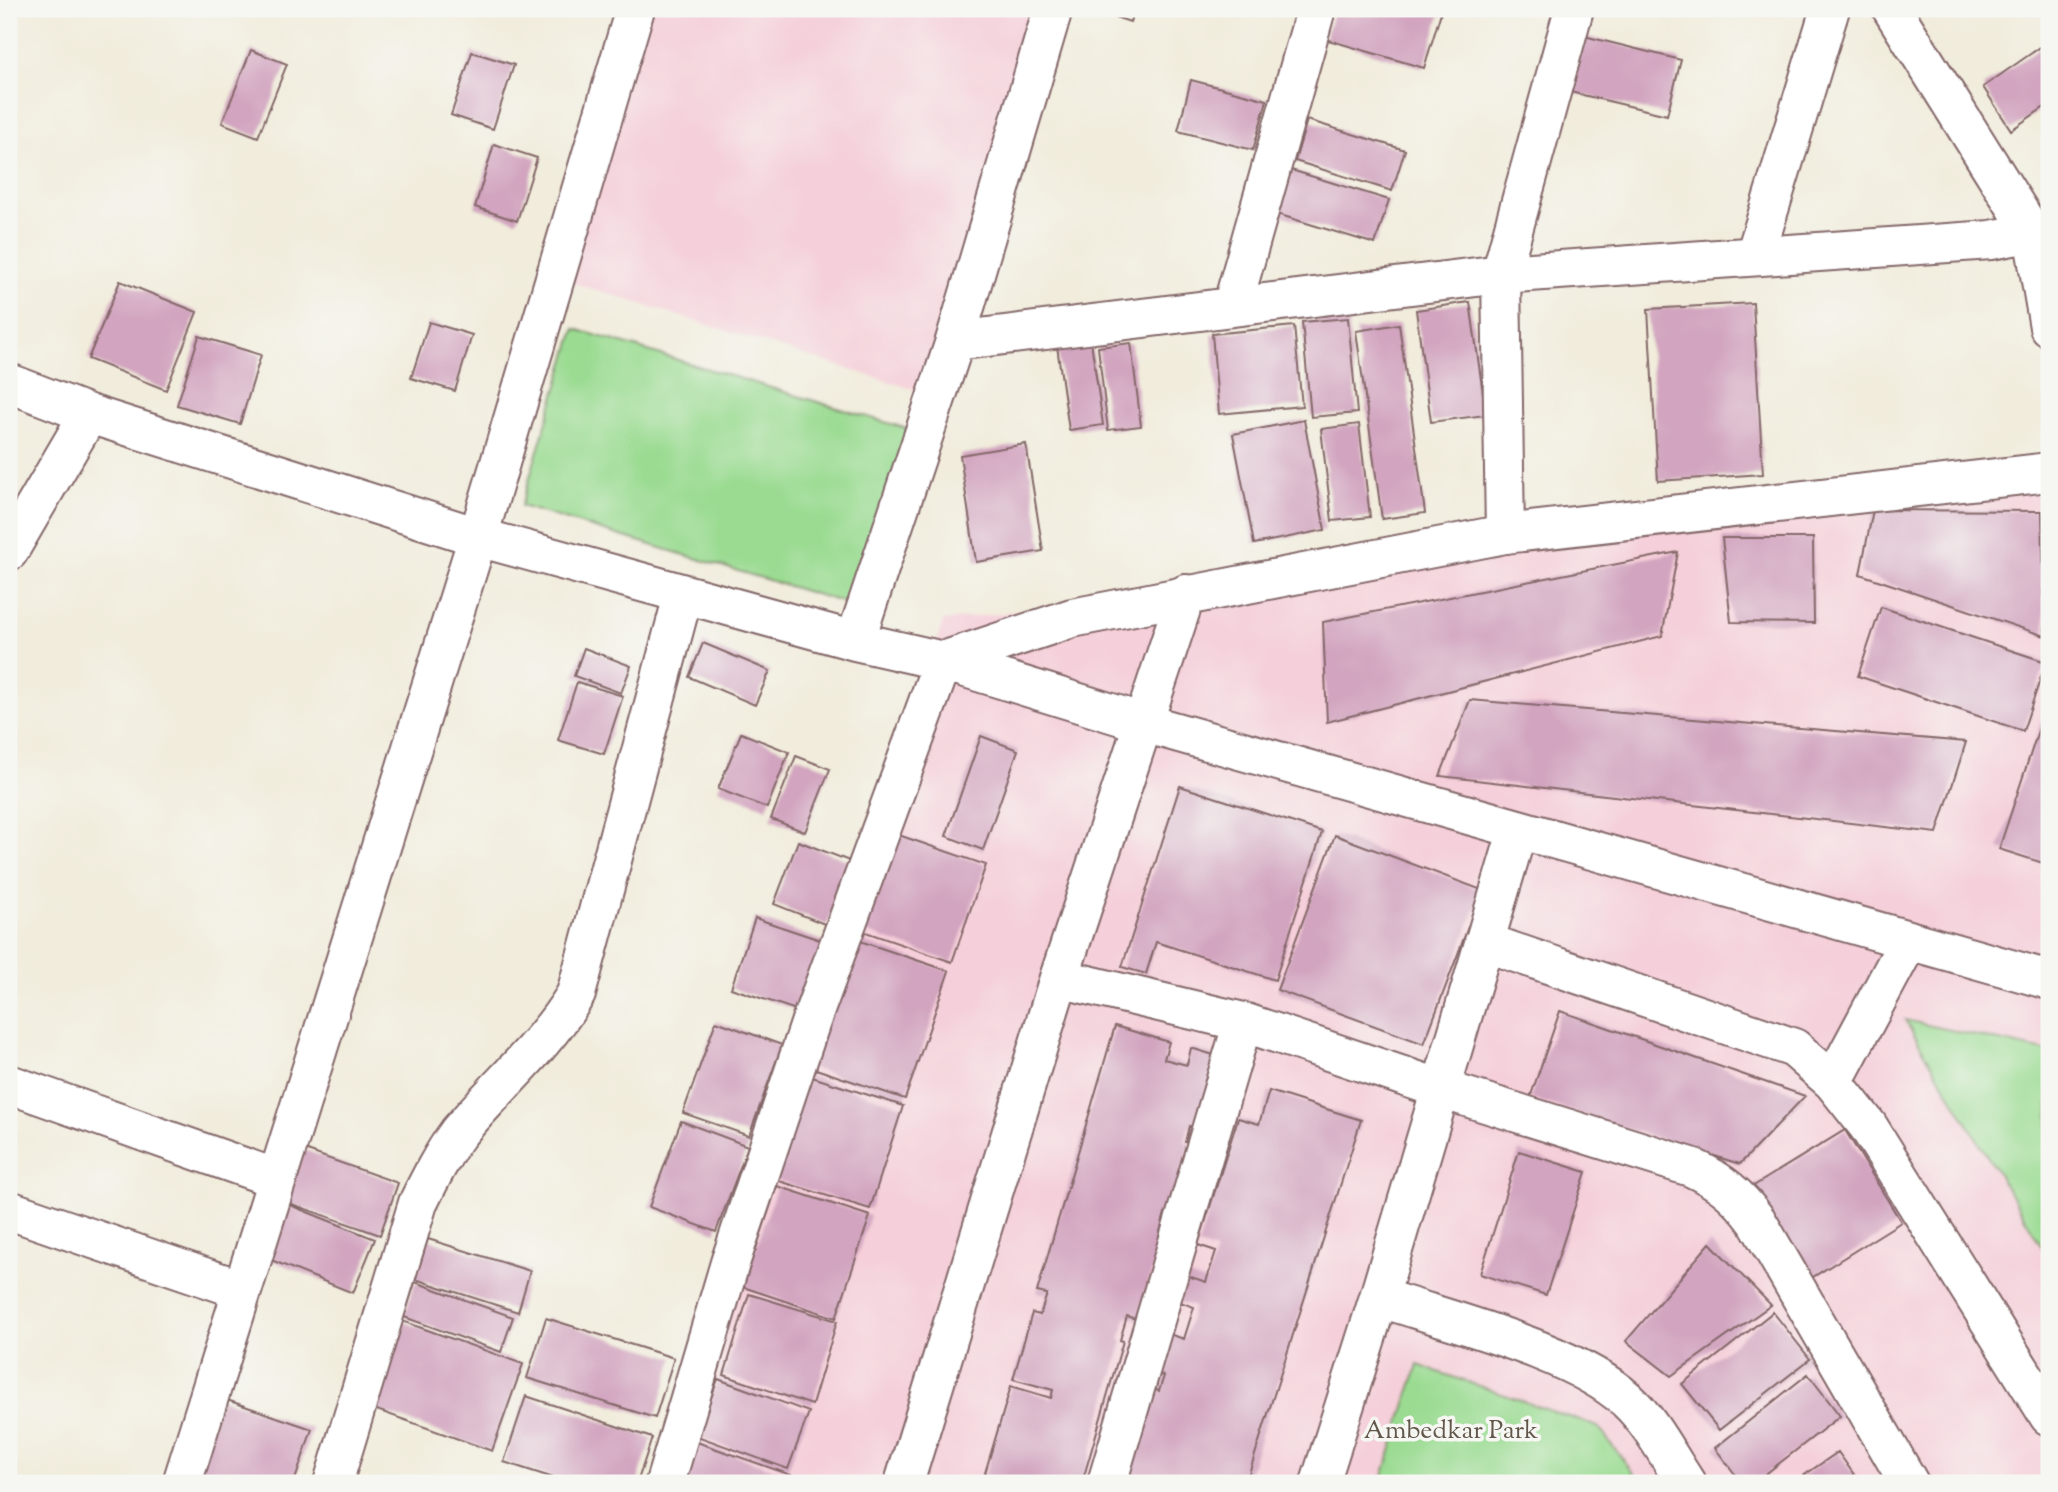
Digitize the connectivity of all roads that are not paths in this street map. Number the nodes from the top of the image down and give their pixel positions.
1 (635, 9) edge
2 (1053, 9) edge
3 (1316, 9) edge
4 (1574, 9) edge
5 (1830, 9) edge
6 (1892, 9) edge
7 (2041, 232) edge
8 (1755, 256) junction
9 (1502, 274) junction
10 (1232, 307) junction
11 (2049, 327) edge
12 (955, 341) junction
13 (9, 383) edge
14 (89, 414) junction
15 (2049, 472) edge
16 (1505, 534) junction
17 (478, 537) junction
18 (9, 551) edge
19 (1186, 594) junction
20 (683, 596) junction
21 (855, 641) junction
22 (943, 662) junction
23 (1144, 723) junction
24 (1518, 829) junction
25 (1909, 940) junction
26 (1484, 942) junction
27 (1059, 978) junction
28 (2049, 980) edge
29 (1243, 1022) junction
30 (1833, 1082) junction
31 (9, 1084) edge
32 (1441, 1089) junction
33 (277, 1179) junction
34 (9, 1210) edge
35 (243, 1290) junction
36 (1379, 1297) junction
37 (2049, 1416) edge
38 (182, 1483) edge
39 (333, 1483) edge
40 (665, 1483) edge
41 (904, 1483) edge
42 (1107, 1483) edge
43 (1320, 1483) edge
44 (1686, 1483) edge
45 (1909, 1483) edge

1 - 17 street
2 - 12 street
3 - 10 street
4 - 9 street
5 - 8 street
6 - 7 street
7 - 8 street
7 - 11 street
8 - 9 street
9 - 10 street
9 - 16 street
10 - 12 street
12 - 21 street
13 - 14 street
14 - 17 street
14 - 18 street
15 - 16 street
16 - 19 street
17 - 20 street
17 - 33 street
19 - 22 street
19 - 23 street
20 - 21 street
20 - 39 street
21 - 22 street
22 - 23 street
22 - 40 street
23 - 24 street
23 - 27 street
24 - 25 street
24 - 26 street
25 - 28 street
25 - 30 street
26 - 30 street
26 - 32 street
27 - 29 street
27 - 41 street
29 - 32 street
29 - 42 street
30 - 37 street
31 - 33 street
32 - 36 street
32 - 45 street
33 - 35 street
34 - 35 street
35 - 38 street
36 - 43 street
36 - 44 street

